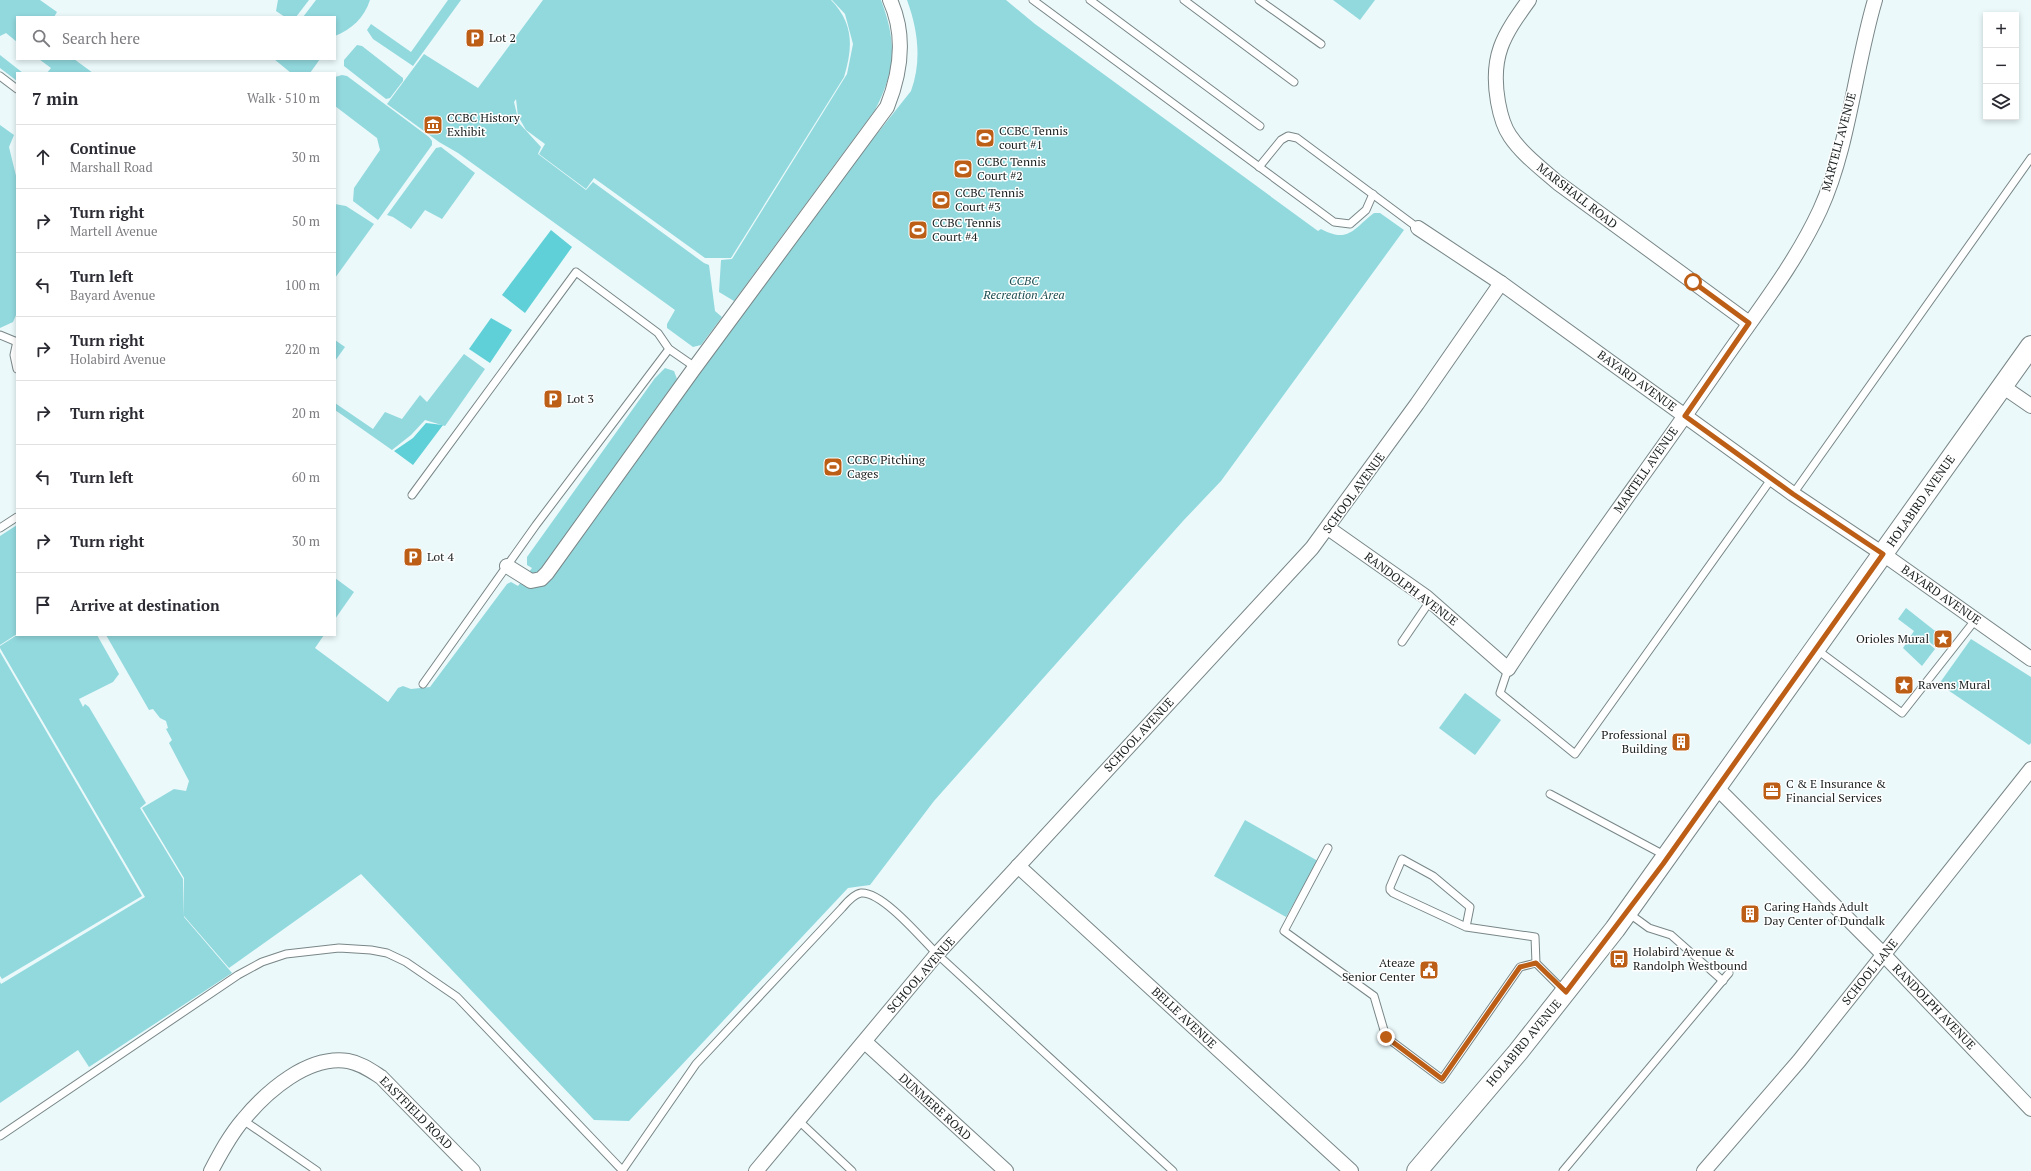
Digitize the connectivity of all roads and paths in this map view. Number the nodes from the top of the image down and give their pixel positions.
1 (890, 0) edge
2 (1033, 0) edge
3 (1090, 0) edge
4 (1184, 0) edge
5 (1259, 0) edge
6 (1529, 0) edge
7 (1875, 0) edge
8 (1321, 44) dead end
9 (0, 76) edge
10 (1294, 82) dead end
11 (16, 88) edge
12 (1260, 126) dead end
13 (2031, 158) edge
14 (1259, 167) junction
15 (1373, 194) junction
16 (1418, 228) joint
17 (1501, 283) junction
18 (1749, 323) junction
19 (0, 335) edge
20 (16, 342) edge
21 (16, 346) edge
22 (2031, 346) edge
23 (669, 348) junction
24 (16, 364) edge
25 (695, 367) junction
26 (2002, 386) junction
27 (2031, 406) edge
28 (1685, 416) junction
29 (1772, 478) junction
30 (1793, 494) junction
31 (412, 495) dead end
32 (16, 519) edge
33 (0, 528) edge
34 (1328, 528) junction
35 (1883, 554) junction
36 (507, 566) junction
37 (1430, 601) junction
38 (1976, 620) junction
39 (1402, 642) dead end
40 (1816, 649) junction
41 (2031, 659) edge
42 (1508, 669) junction
43 (424, 684) dead end
44 (2031, 769) edge
45 (1716, 788) junction
46 (1550, 794) dead end
47 (1328, 848) dead end
48 (1668, 857) junction
49 (1018, 866) junction
50 (1627, 912) junction
51 (1466, 927) junction
52 (937, 954) junction
53 (1884, 955) junction
54 (1536, 963) junction
55 (1729, 973) dead end
56 (1723, 981) junction
57 (1566, 992) junction
58 (865, 1042) junction
59 (2031, 1109) edge
60 (243, 1120) junction
61 (799, 1121) junction
62 (0, 1136) edge
63 (211, 1171) edge
64 (317, 1171) edge
65 (473, 1171) edge
66 (622, 1171) edge
67 (756, 1171) edge
68 (852, 1171) edge
69 (1006, 1171) edge
70 (1173, 1171) edge
71 (1350, 1171) edge
72 (1417, 1171) edge
73 (1563, 1171) edge
74 (1704, 1171) edge

1 - 25 street
2 - 14 lane
3 - 12 lane
4 - 10 lane
5 - 8 lane
6 - 18 street, MARSHALL ROAD
7 - 18 street, MARTELL AVENUE
9 - 11 lane
13 - 30 lane
14 - 15 lane
14 - 15 lane
15 - 16 lane
16 - 17 street, BAYARD AVENUE
17 - 28 street, BAYARD AVENUE
17 - 34 street, SCHOOL AVENUE
18 - 28 street, MARTELL AVENUE
19 - 20 lane
21 - 24 lane
22 - 26 main road, HOLABIRD AVENUE
23 - 25 lane
23 - 31 lane
23 - 36 lane
25 - 36 street
26 - 27 street
26 - 35 main road, HOLABIRD AVENUE
28 - 29 street, BAYARD AVENUE
28 - 42 street, MARTELL AVENUE
29 - 30 street, BAYARD AVENUE
29 - 42 lane
30 - 35 street, BAYARD AVENUE
32 - 33 lane
34 - 37 street, RANDOLPH AVENUE
34 - 49 street, SCHOOL AVENUE
35 - 38 street, BAYARD AVENUE
35 - 40 main road, HOLABIRD AVENUE
36 - 43 lane
37 - 39 lane
37 - 42 street, RANDOLPH AVENUE
38 - 40 lane
38 - 41 street, BAYARD AVENUE
40 - 45 main road, HOLABIRD AVENUE
44 - 53 street, SCHOOL LANE
45 - 48 main road, HOLABIRD AVENUE
45 - 53 street, RANDOLPH AVENUE
46 - 48 lane
47 - 54 lane
48 - 50 main road, HOLABIRD AVENUE
49 - 52 street, SCHOOL AVENUE
49 - 71 street, BELLE AVENUE
50 - 56 lane
50 - 57 main road, HOLABIRD AVENUE
51 - 51 lane
51 - 54 lane
52 - 58 street, SCHOOL AVENUE
52 - 66 lane
52 - 70 lane
53 - 59 street, RANDOLPH AVENUE
53 - 74 street, SCHOOL LANE
54 - 57 lane
55 - 56 lane
56 - 73 lane
57 - 72 main road, HOLABIRD AVENUE
58 - 61 street, SCHOOL AVENUE
58 - 69 street, DUNMERE ROAD
60 - 63 street, EASTFIELD ROAD
60 - 64 lane
60 - 65 street, EASTFIELD ROAD
61 - 67 street, SCHOOL AVENUE
61 - 68 lane
62 - 66 lane

